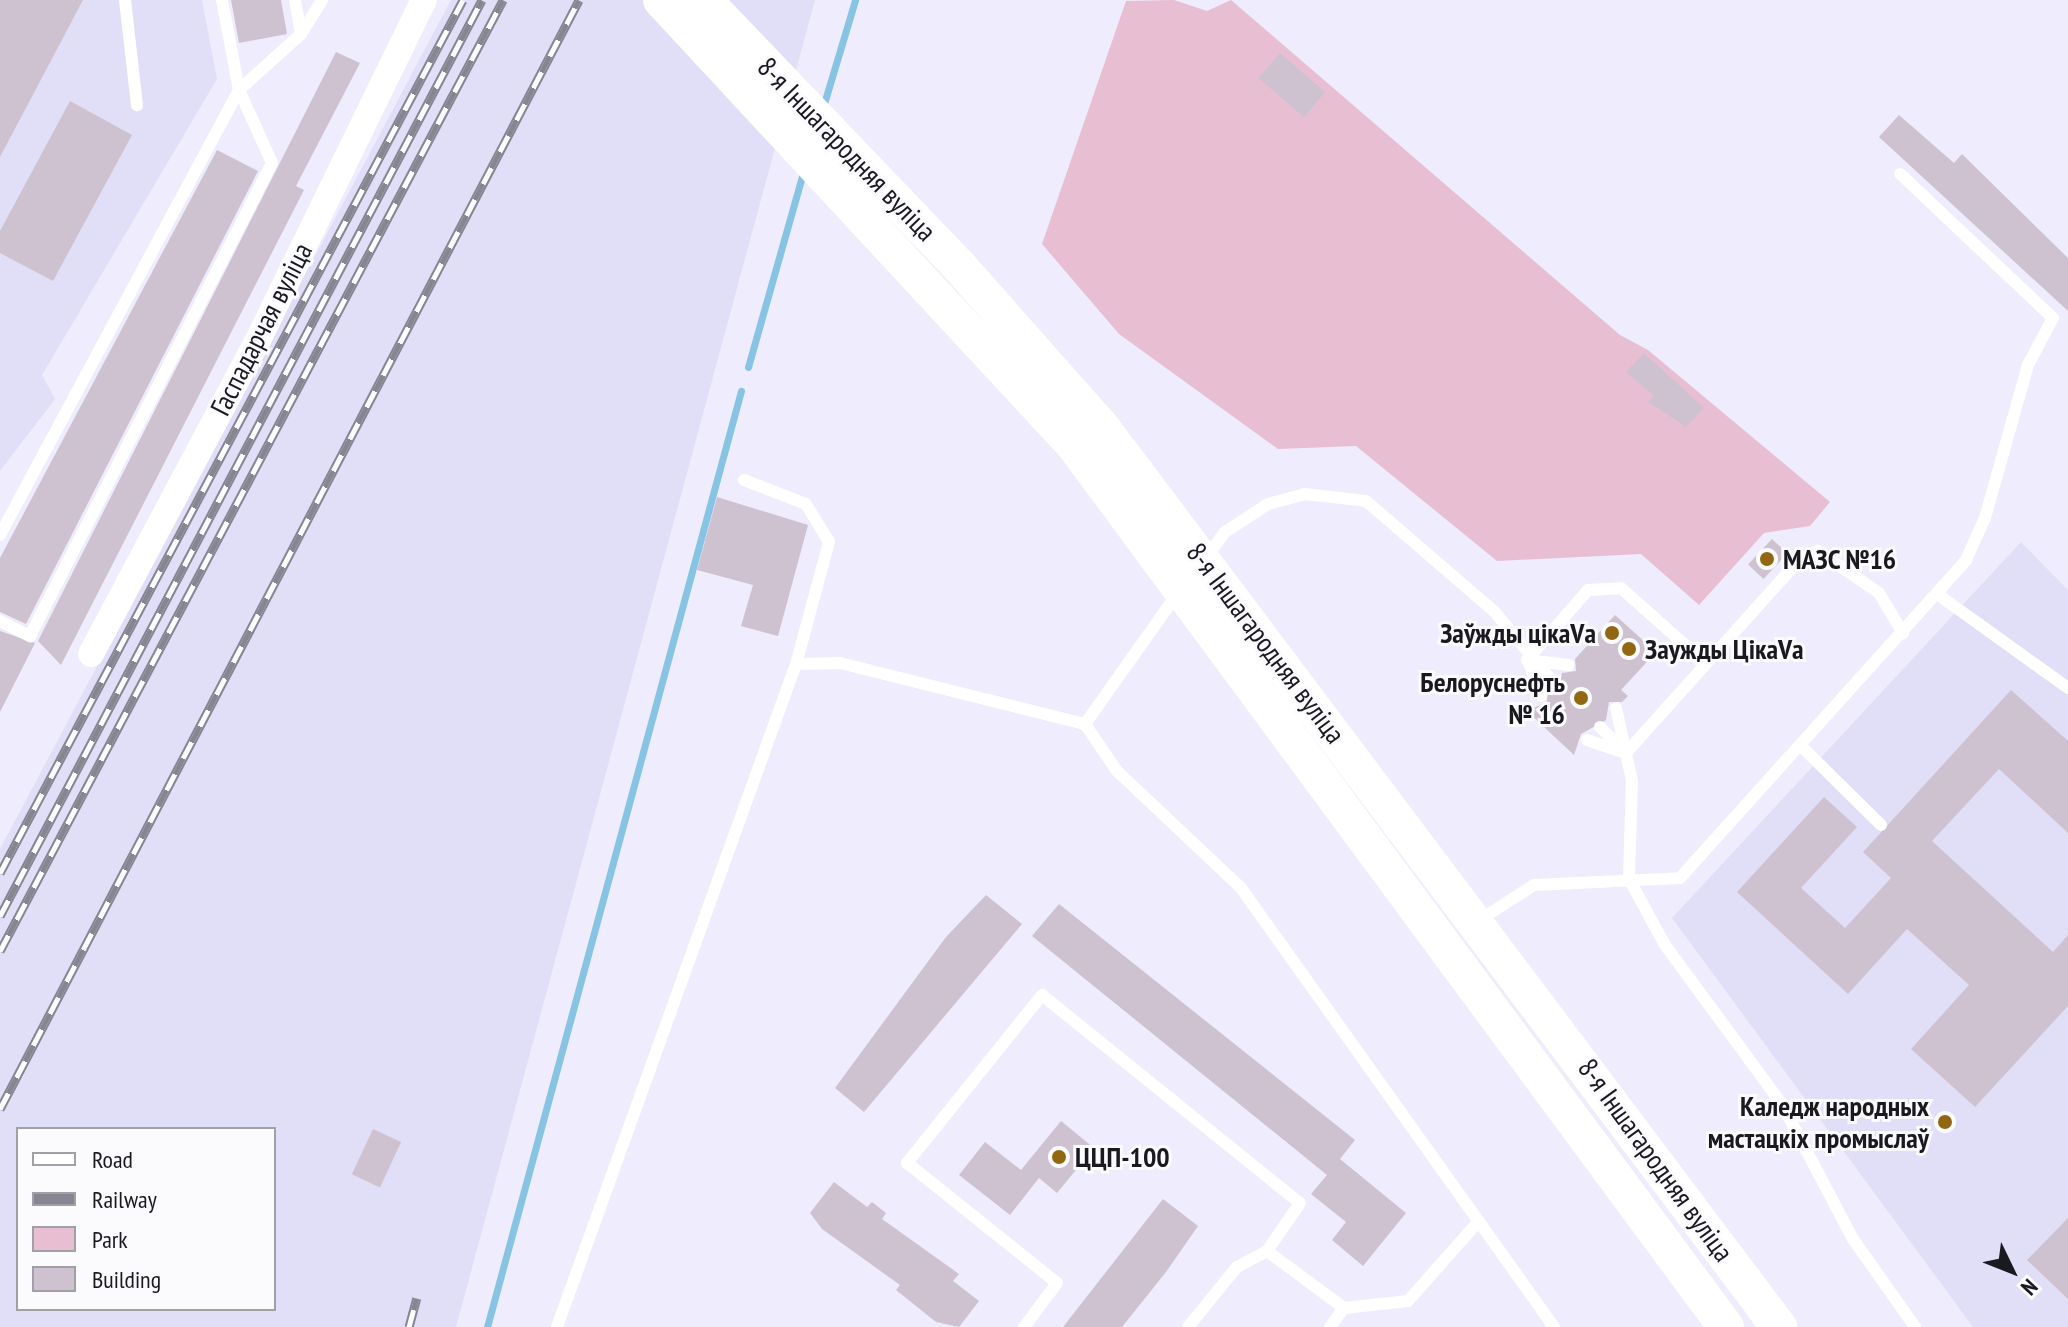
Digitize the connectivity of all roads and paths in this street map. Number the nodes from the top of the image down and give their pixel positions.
1 (125, 0) edge
2 (222, 0) edge
3 (295, 0) edge
4 (322, 0) edge
5 (424, 0) edge
6 (661, 0) edge
7 (704, 0) edge
8 (301, 34) junction
9 (239, 90) junction
10 (137, 105) dead end
11 (1900, 174) dead end
12 (947, 277) junction
13 (744, 480) dead end
14 (0, 535) edge
15 (1204, 561) junction
16 (1181, 589) junction
17 (1940, 596) junction
18 (0, 621) edge
19 (1903, 633) junction
20 (91, 654) dead end
21 (1527, 660) junction
22 (1704, 662) junction
23 (796, 664) junction
24 (1569, 665) dead end
25 (1553, 682) dead end
26 (2068, 688) edge
27 (1541, 696) dead end
28 (1616, 708) dead end
29 (1085, 724) junction
30 (1600, 727) dead end
31 (1587, 740) dead end
32 (1802, 747) junction
33 (1626, 753) junction
34 (1881, 825) dead end
35 (1629, 879) junction
36 (1478, 921) junction
37 (1445, 946) junction
38 (1477, 1223) junction
39 (1267, 1251) junction
40 (1344, 1308) junction
41 (557, 1327) edge
42 (1024, 1327) edge
43 (1188, 1327) edge
44 (1330, 1327) edge
45 (1554, 1327) edge
46 (1726, 1327) edge
47 (1779, 1327) edge
48 (1915, 1327) edge

1 - 10 lane
2 - 9 lane
3 - 8 lane
4 - 8 lane
5 - 20 street, Гаспадарчая вуліца
6 - 12 main road, 8-я Іншагародняя вуліца
7 - 12 main road, 8-я Іншагародняя вуліца
8 - 9 lane
9 - 14 lane
9 - 18 lane
11 - 17 lane
12 - 15 main road, 8-я Іншагародняя вуліца
12 - 16 main road, 8-я Іншагародняя вуліца
13 - 23 lane
15 - 16 main road
15 - 21 lane
15 - 36 main road, 8-я Іншагародняя вуліца
16 - 29 lane
16 - 37 main road, 8-я Іншагародняя вуліца
17 - 19 lane
17 - 26 lane
19 - 22 lane
19 - 32 lane
21 - 22 lane
21 - 24 lane
21 - 25 lane
21 - 27 lane
22 - 33 lane
23 - 29 lane
23 - 41 lane
28 - 33 lane
29 - 38 lane
30 - 33 lane
31 - 33 lane
32 - 34 lane
32 - 35 lane
33 - 35 lane
35 - 36 lane
35 - 48 lane
36 - 37 main road
36 - 47 main road, 8-я Іншагародняя вуліца
37 - 46 main road, 8-я Іншагародняя вуліца
38 - 40 lane
38 - 45 lane
39 - 40 lane
39 - 42 lane
39 - 43 lane
40 - 44 lane

